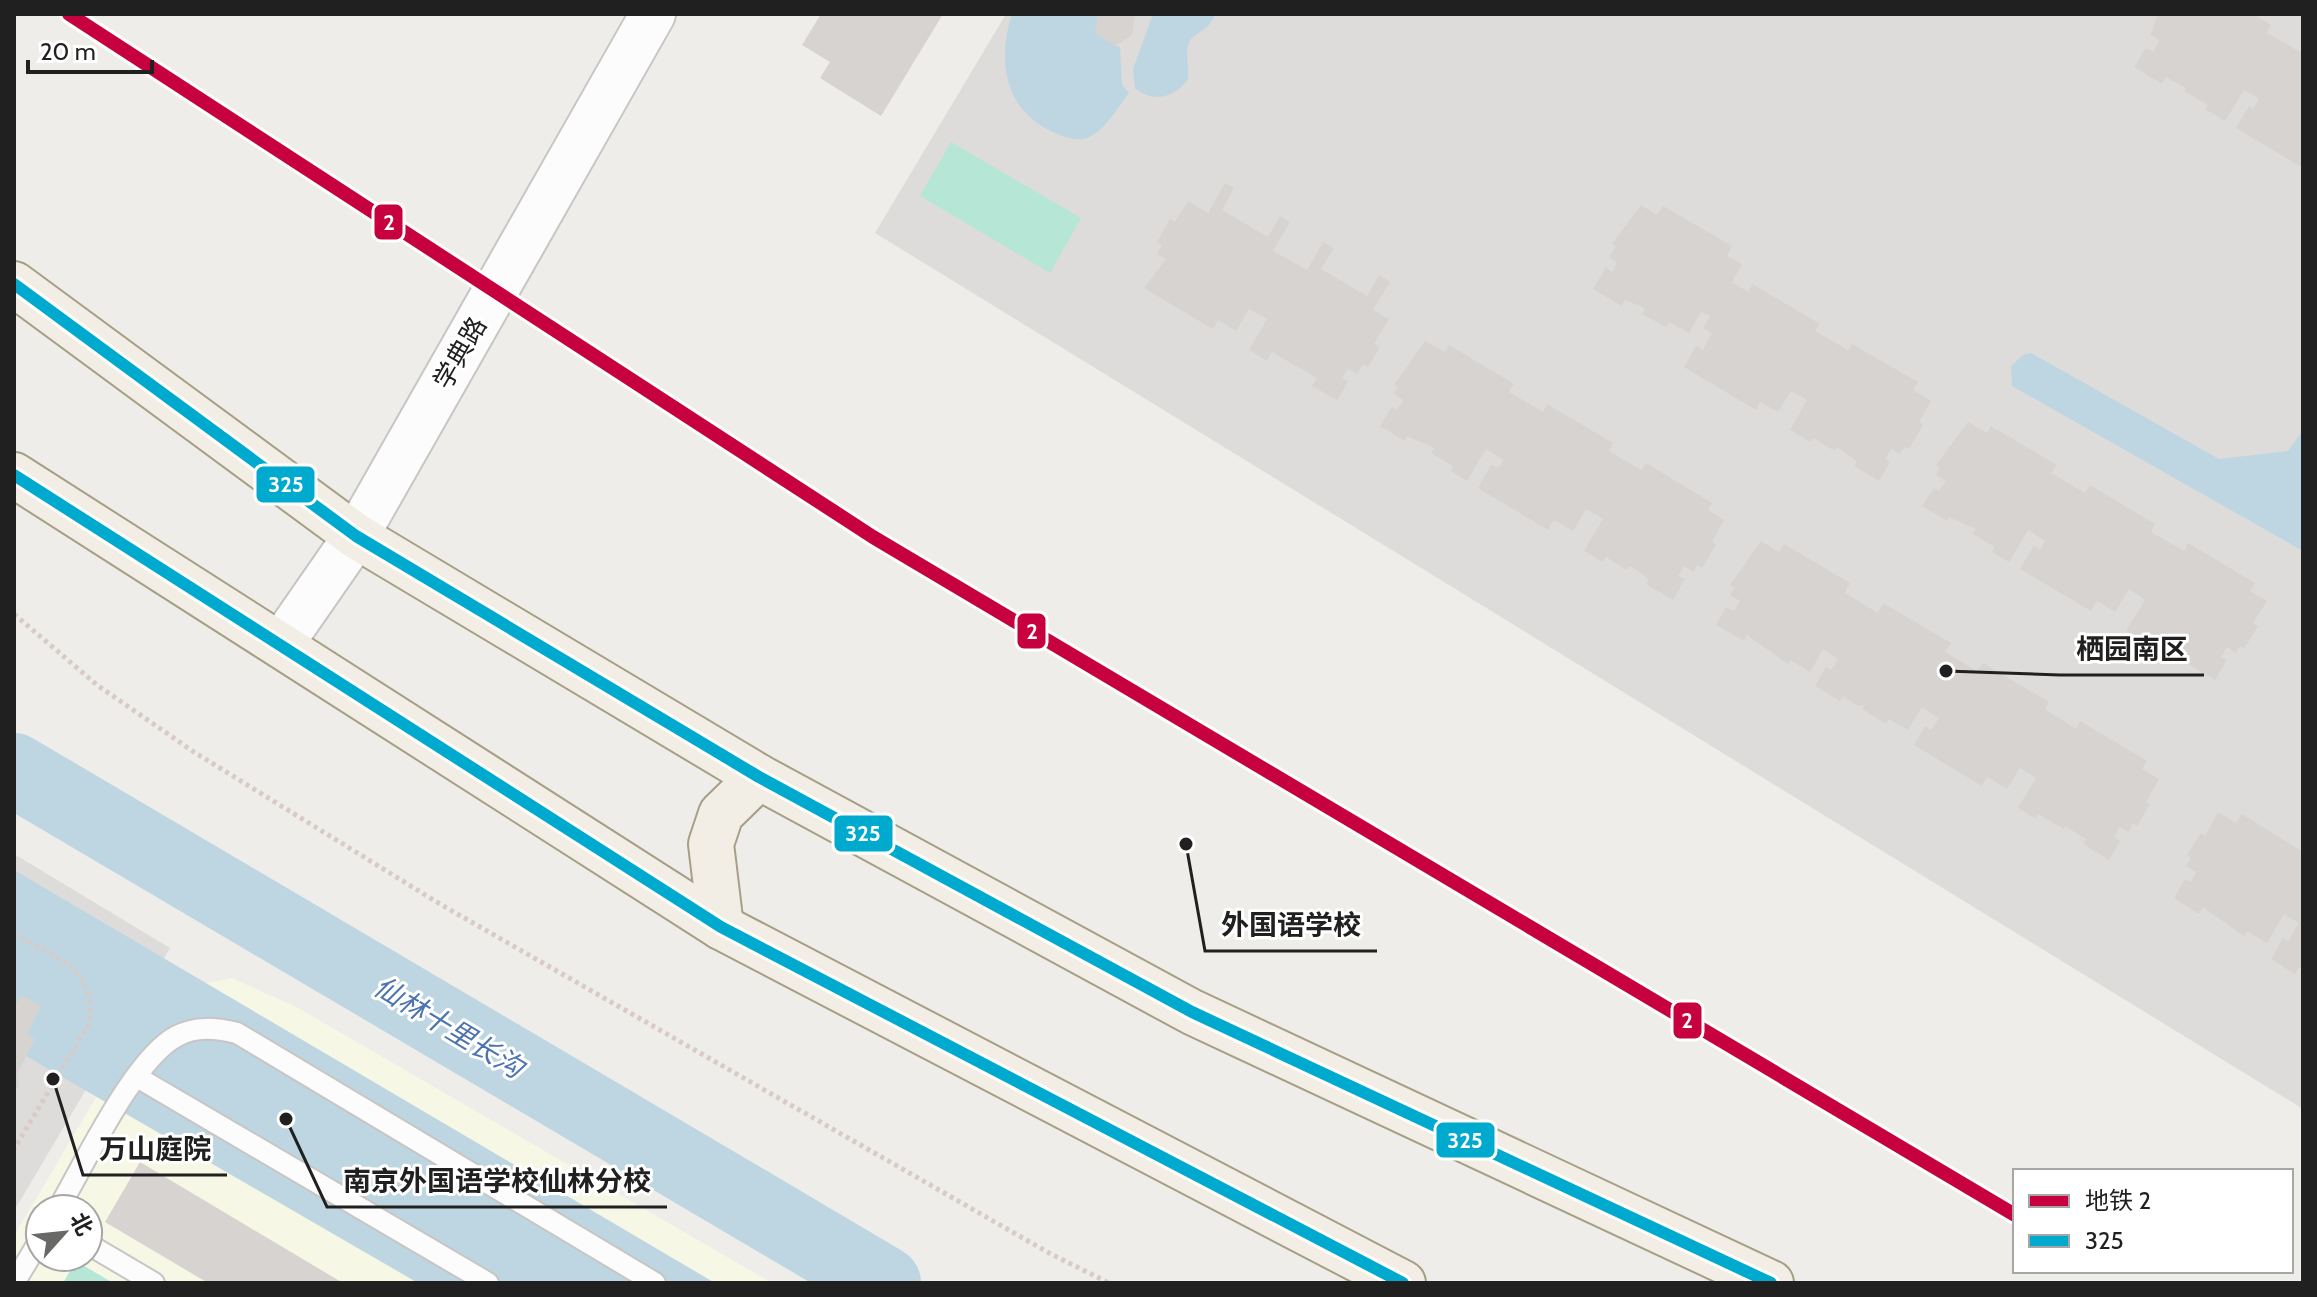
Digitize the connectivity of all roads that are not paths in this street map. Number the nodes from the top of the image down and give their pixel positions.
1 (653, 14) edge
2 (14, 284) edge
3 (14, 475) edge
4 (356, 536) junction
5 (281, 644) junction
6 (759, 777) junction
7 (721, 927) junction
8 (137, 1077) junction
9 (68, 1193) edge
10 (104, 1253) edge
11 (154, 1283) edge
12 (488, 1283) edge
13 (655, 1283) edge
14 (1403, 1283) edge
15 (1771, 1283) edge

1 - 4 street, 学典路
2 - 4 main road
3 - 5 main road
4 - 5 street, 学典路
4 - 6 main road
5 - 7 main road
6 - 7 main road
6 - 15 main road
7 - 14 main road
8 - 9 lane
8 - 12 lane
8 - 13 lane
10 - 11 lane

